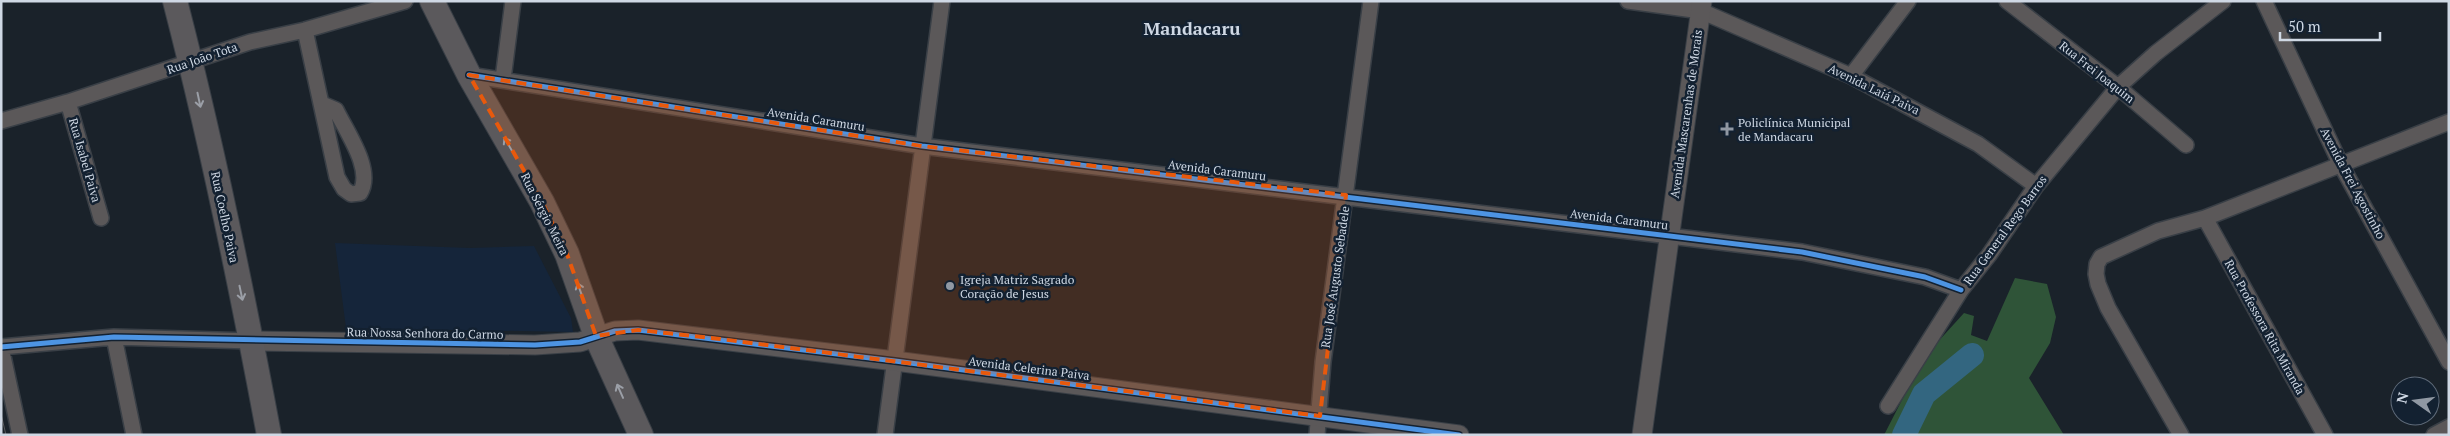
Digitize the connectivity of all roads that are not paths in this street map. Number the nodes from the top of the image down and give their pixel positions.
1 (175, 1) edge
2 (405, 1) edge
3 (432, 1) edge
4 (513, 1) edge
5 (942, 1) edge
6 (1371, 1) edge
7 (1628, 1) edge
8 (1908, 1) edge
9 (2006, 1) edge
10 (2223, 1) edge
11 (2264, 1) edge
12 (1701, 6) edge
13 (305, 30) junction
14 (191, 62) junction
15 (469, 75) junction
16 (1851, 76) junction
17 (503, 79) junction
18 (2118, 87) junction
19 (68, 102) junction
20 (322, 104) junction
21 (1, 121) edge
22 (2449, 122) edge
23 (2186, 145) dead end
24 (922, 146) junction
25 (2340, 163) junction
26 (2036, 186) junction
27 (1346, 196) junction
28 (101, 218) dead end
29 (2205, 218) junction
30 (1669, 235) junction
31 (1961, 290) junction
32 (596, 336) junction
33 (114, 337) junction
34 (252, 341) junction
35 (1, 347) edge
36 (895, 361) junction
37 (2449, 362) edge
38 (1888, 406) dead end
39 (1320, 416) junction
40 (2449, 426) edge
41 (20, 435) edge
42 (134, 435) edge
43 (269, 435) edge
44 (641, 435) edge
45 (885, 435) edge
46 (1316, 435) edge
47 (1459, 435) edge
48 (1642, 435) edge
49 (2181, 435) edge
50 (2325, 435) edge
51 (2434, 435) edge

1 - 14 main road, Rua Coelho Paiva
2 - 13 street, Rua João Tota
3 - 15 main road, Rua Sérgio Meira
4 - 17 street
5 - 24 street
6 - 27 street, Rua José Augusto Sebadele
7 - 12 street, Avenida Laiá Paiva
8 - 16 street
9 - 18 street, Rua Frei Joaquim
10 - 18 street, Rua General Rego Barros
11 - 25 street, Avenida Frei Agostinho
12 - 16 street, Avenida Laiá Paiva
12 - 30 street, Avenida Mascarenhas de Morais
13 - 14 street, Rua João Tota
13 - 20 street
14 - 19 street, Rua João Tota
14 -> 34 main road, Rua Coelho Paiva
15 - 17 street, Avenida Caramuru
32 -> 15 main road, Rua Sérgio Meira
16 - 26 street, Avenida Laiá Paiva
17 - 24 street, Avenida Caramuru
18 - 23 street, Rua Frei Joaquim
18 - 26 street, Rua General Rego Barros
19 - 21 street, Rua João Tota
19 - 28 street, Rua Isabel Paiva
20 - 20 street
22 - 25 street
24 - 27 street, Avenida Caramuru
24 - 36 street
25 - 29 street
25 - 37 street, Avenida Frei Agostinho
26 - 31 street, Rua General Rego Barros
27 - 30 street, Avenida Caramuru
27 - 39 street, Rua José Augusto Sebadele
29 - 49 street
29 - 50 street, Rua Professora Rita Miranda
30 - 31 street, Avenida Caramuru
30 - 48 street, Avenida Mascarenhas de Morais
31 - 38 street, Rua General Rego Barros
32 - 34 street, Rua Nossa Senhora do Carmo
32 - 36 street, Avenida Celerina Paiva
44 -> 32 main road, Rua Sérgio Meira
33 - 34 street
33 - 35 street
33 - 42 street
34 - 43 main road, Rua Coelho Paiva
35 - 41 street
36 - 39 street, Avenida Celerina Paiva
36 - 45 street
39 - 46 street, Rua José Augusto Sebadele
39 - 47 street, Avenida Celerina Paiva
40 - 51 street

